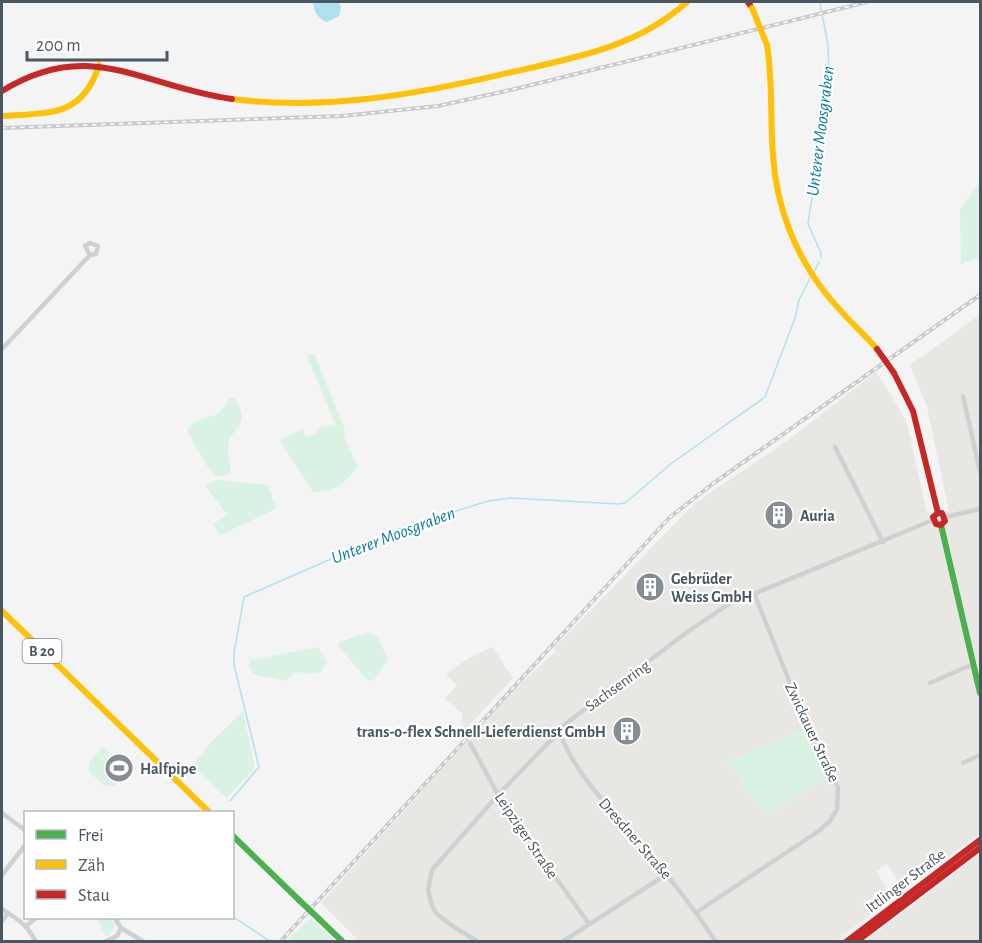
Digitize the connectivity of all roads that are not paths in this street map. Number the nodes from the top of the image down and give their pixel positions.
1 (687, 2) edge
2 (750, 4) edge
3 (99, 65) junction
4 (2, 92) edge
5 (2, 116) edge
6 (90, 255) junction
7 (2, 349) edge
8 (963, 396) dead end
9 (835, 447) dead end
10 (981, 472) edge
11 (981, 509) edge
12 (938, 513) junction
13 (945, 517) junction
14 (933, 520) junction
15 (941, 525) junction
16 (883, 542) junction
17 (754, 593) junction
18 (2, 611) edge
19 (974, 665) junction
20 (930, 683) dead end
21 (981, 693) edge
22 (560, 733) junction
23 (470, 743) dead end
24 (981, 755) edge
25 (963, 763) dead end
26 (498, 795) junction
27 (207, 811) edge
28 (2, 813) edge
29 (24, 830) edge
30 (234, 837) edge
31 (981, 840) edge
32 (24, 847) edge
33 (981, 848) edge
34 (667, 874) junction
35 (2, 875) edge
36 (2, 909) edge
37 (697, 912) junction
38 (8, 913) junction
39 (35, 919) edge
40 (116, 919) edge
41 (2, 921) edge
42 (589, 924) junction
43 (26, 926) junction
44 (121, 927) junction
45 (115, 939) edge
46 (36, 942) edge
47 (104, 942) edge
48 (144, 942) edge
49 (343, 942) edge
50 (478, 942) edge
51 (562, 942) edge
52 (716, 942) edge
53 (846, 942) edge
54 (856, 942) edge

1 - 3 main road
2 - 12 main road, bridge
3 - 4 main road
3 - 5 main road
6 - 6 street
6 - 7 street
8 - 10 street
9 - 16 street
11 - 13 street
12 - 13 main road
12 - 14 main road
13 - 15 main road
14 - 15 main road
14 - 16 street, Sachsenring
15 - 19 main road
16 - 17 street, Sachsenring
17 - 22 street, Sachsenring
17 - 37 street, Zwickauer Straße
18 - 27 main road, B 20
19 - 20 street
19 - 21 main road
22 - 26 street, Sachsenring
22 - 34 street, Dresdner Straße
23 - 26 street, Leipziger Straße
24 - 25 street
26 - 42 street, Leipziger Straße
26 - 50 street, Sachsenring
28 - 29 street
30 - 49 main road, bridge
31 - 53 main road, Ittlinger Straße
32 - 35 street
33 - 54 main road, Ittlinger Straße
34 - 37 street, Dresdner Straße
34 - 42 street
36 - 38 street
37 - 52 street, Dresdner Straße
38 - 41 street
38 - 43 street
39 - 43 street
40 - 44 street
42 - 51 street
43 - 46 street
44 - 45 street
44 - 48 street
45 - 47 street

